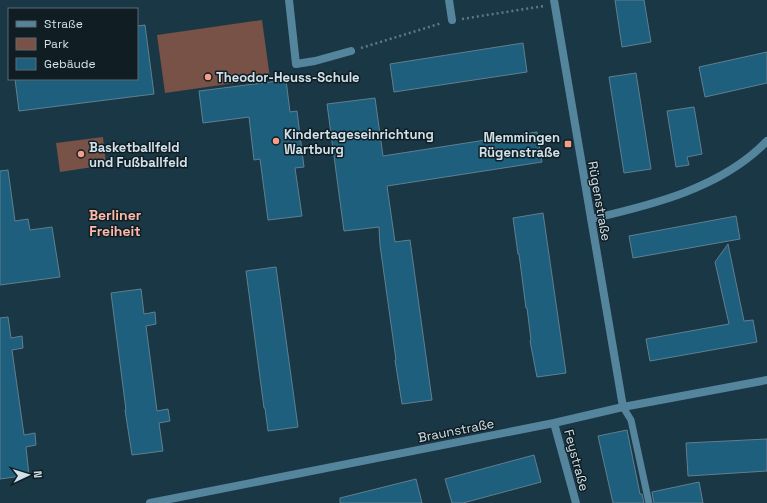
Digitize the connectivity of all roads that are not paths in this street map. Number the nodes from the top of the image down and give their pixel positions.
1 (289, 0) edge
2 (449, 0) edge
3 (554, 0) edge
4 (452, 20) dead end
5 (351, 51) dead end
6 (767, 141) edge
7 (591, 218) junction
8 (767, 380) edge
9 (623, 407) junction
10 (554, 423) junction
11 (165, 502) edge
12 (150, 503) edge
13 (576, 503) edge
14 (649, 503) edge

1 - 5 street
2 - 4 street
3 - 7 street, Rügenstraße
6 - 7 street
7 - 9 street, Rügenstraße
8 - 9 street, Braunstraße
9 - 10 street, Braunstraße
9 - 14 lane
10 - 11 street, Braunstraße
10 - 13 street, Feystraße
11 - 12 street, Braunstraße

